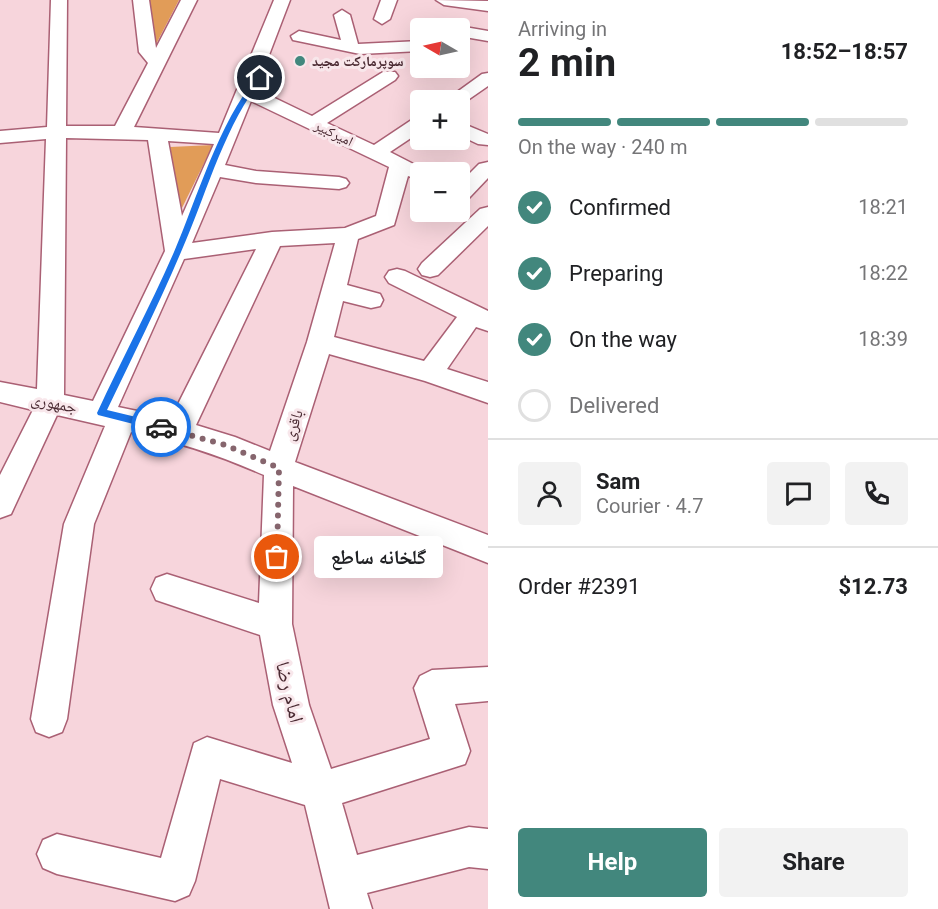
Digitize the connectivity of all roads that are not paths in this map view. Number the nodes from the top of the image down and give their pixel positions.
1 (59, 0) edge
2 (141, 0) edge
3 (189, 0) edge
4 (282, 0) edge
5 (389, 0) edge
6 (444, 0) edge
7 (487, 7) edge
8 (342, 15) dead end
9 (382, 20) dead end
10 (470, 33) edge
11 (299, 36) junction
12 (488, 36) edge
13 (410, 46) edge
14 (351, 47) junction
15 (470, 49) edge
16 (488, 50) edge
17 (157, 63) junction
18 (389, 76) dead end
19 (247, 92) junction
20 (313, 123) junction
21 (410, 130) edge
22 (56, 132) junction
23 (122, 132) junction
24 (470, 133) edge
25 (157, 136) junction
26 (0, 137) edge
27 (225, 139) junction
28 (485, 140) dead end
29 (375, 153) junction
30 (400, 165) junction
31 (486, 168) dead end
32 (212, 169) junction
33 (410, 170) edge
34 (339, 183) dead end
35 (470, 183) edge
36 (470, 197) edge
37 (488, 205) edge
38 (488, 214) edge
39 (348, 235) junction
40 (272, 239) junction
41 (177, 254) junction
42 (430, 269) dead end
43 (397, 277) dead end
44 (333, 290) junction
45 (371, 300) dead end
46 (479, 319) edge
47 (320, 342) junction
48 (430, 373) junction
49 (0, 392) edge
50 (488, 393) edge
51 (50, 402) junction
52 (112, 416) junction
53 (179, 431) junction
54 (279, 468) junction
55 (0, 505) edge
56 (488, 549) edge
57 (167, 589) dead end
58 (275, 624) junction
59 (488, 684) edge
60 (49, 719) dead end
61 (320, 791) junction
62 (488, 849) edge
63 (57, 854) dead end
64 (347, 894) edge

1 - 22 street
2 - 17 street
3 - 17 street
4 - 11 street
4 - 19 street
5 - 9 street
6 - 7 street
8 - 14 street
10 - 12 street
11 - 14 street
11 - 19 street
13 - 14 street
15 - 16 street
17 - 23 street
18 - 20 street
19 - 20 street, امیرکبیر
19 - 27 street
20 - 29 street, امیرکبیر
21 - 29 street
22 - 23 street
22 - 26 street
22 - 51 street
23 - 25 street
24 - 28 street
25 - 27 street
25 - 41 street
27 - 32 street
29 - 30 street, امیرکبیر
30 - 33 street, امیرکبیر
30 - 39 street
31 - 35 street
32 - 34 street
32 - 41 street
36 - 37 street
38 - 42 street
39 - 40 street
39 - 44 street, باقری
40 - 41 street
40 - 53 street
41 - 52 street
43 - 46 street
44 - 45 street
44 - 47 street, باقری
46 - 48 street
47 - 48 street
47 - 54 street, باقری
48 - 50 street
49 - 51 street, جمهوری
51 - 52 street, جمهوری
51 - 55 street
52 - 53 street, جمهوری
52 - 60 street
53 - 54 street, جمهوری
54 - 56 street
54 - 58 street, امام رضا
57 - 58 street
58 - 61 street, امام رضا
59 - 61 street
61 - 63 street
61 - 64 street, امام رضا
62 - 64 street

